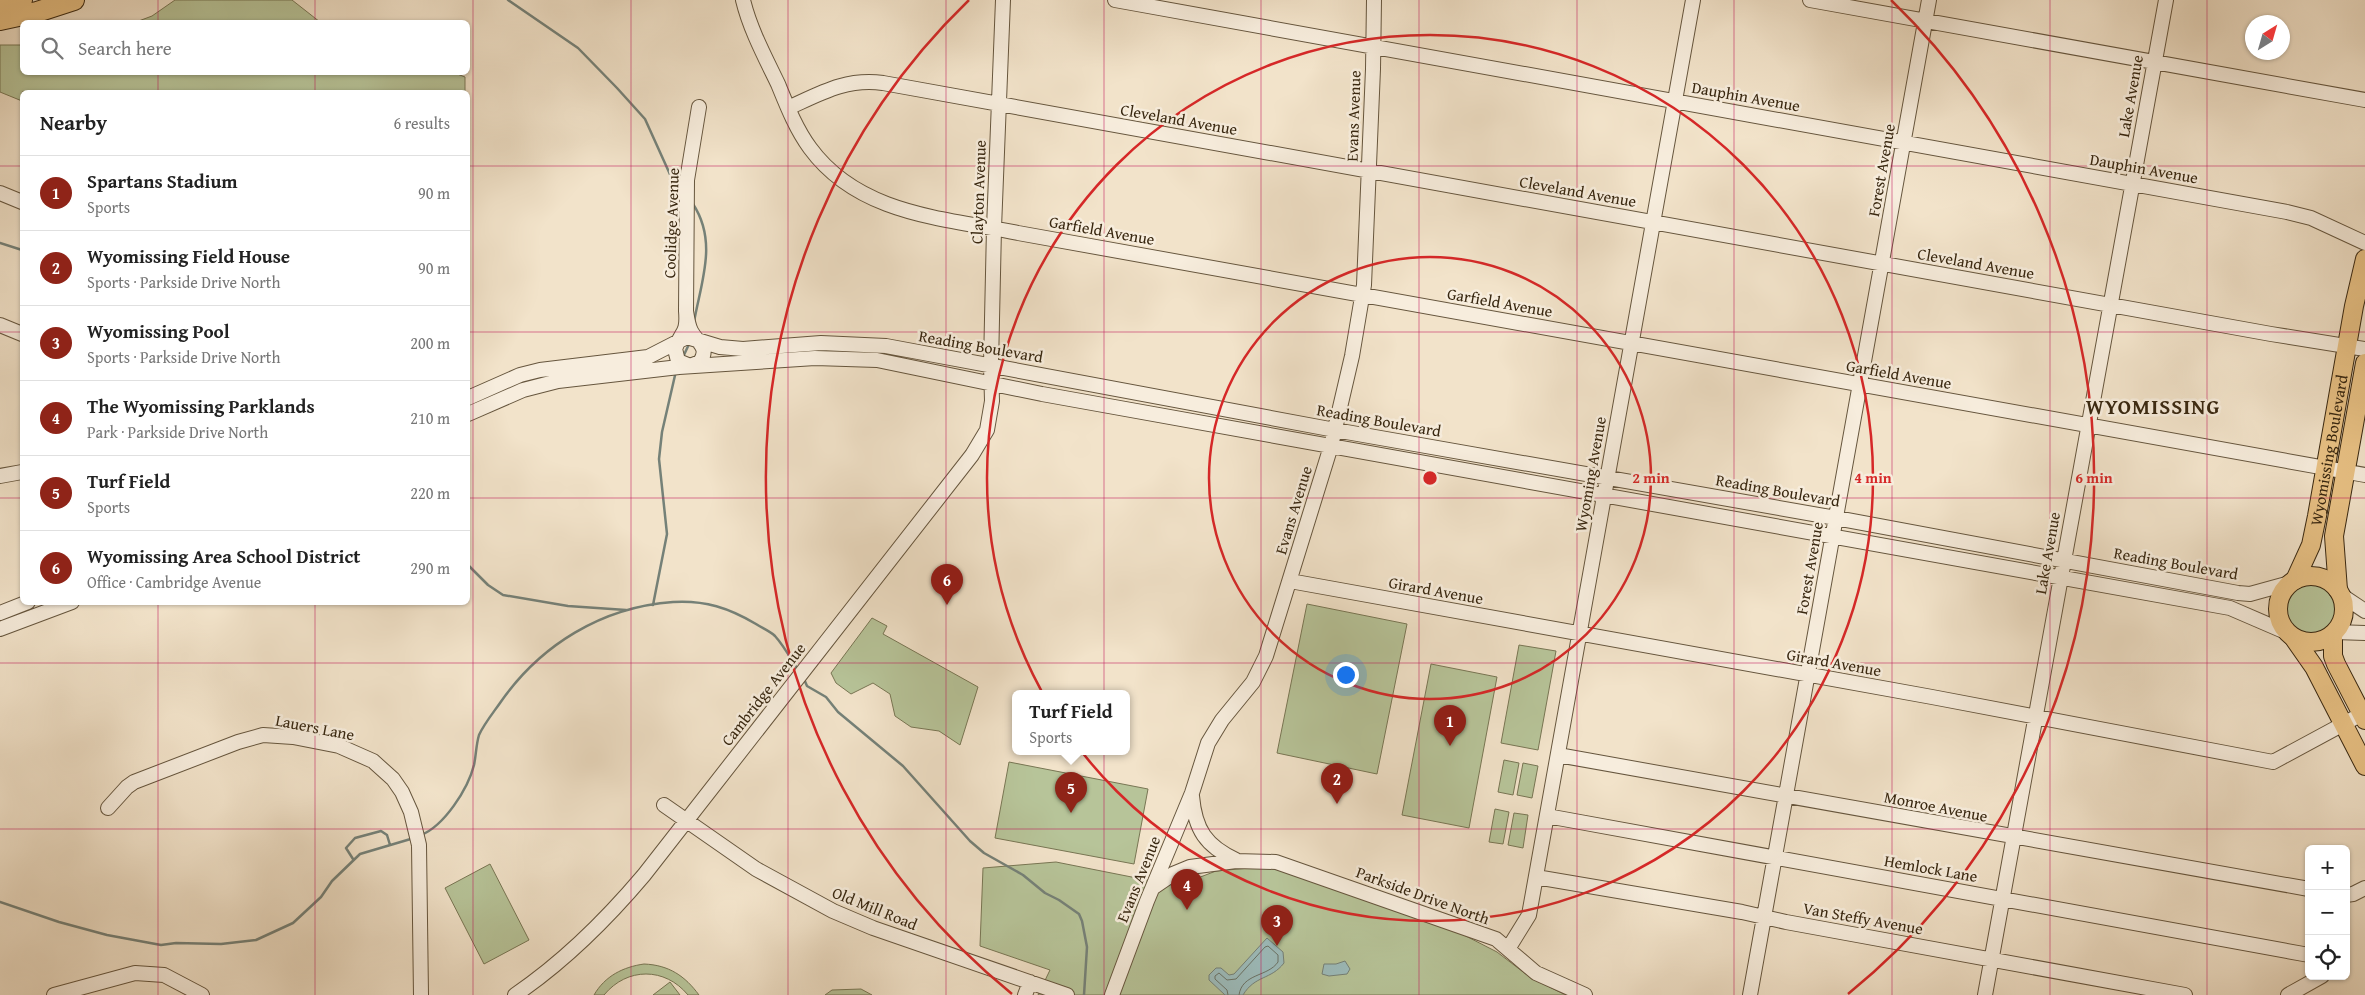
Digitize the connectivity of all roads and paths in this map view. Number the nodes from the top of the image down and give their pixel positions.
1 (22, 0) edge
2 (74, 0) edge
3 (743, 0) edge
4 (1003, 0) edge
5 (1115, 0) edge
6 (1374, 0) edge
7 (1693, 0) edge
8 (1810, 0) edge
9 (1929, 0) edge
10 (2166, 0) edge
11 (0, 6) edge
12 (0, 20) edge
13 (1925, 21) junction
14 (1373, 46) junction
15 (2153, 62) junction
16 (2365, 100) edge
17 (1675, 101) junction
18 (998, 104) junction
19 (699, 107) dead end
20 (788, 108) junction
21 (1903, 142) junction
22 (1368, 171) junction
23 (2132, 184) junction
24 (0, 193) edge
25 (20, 201) edge
26 (1653, 222) junction
27 (994, 228) junction
28 (2365, 242) edge
29 (2365, 259) edge
30 (1882, 264) junction
31 (1362, 295) junction
32 (2110, 305) junction
33 (686, 311) junction
34 (0, 325) edge
35 (20, 333) edge
36 (697, 339) junction
37 (680, 340) junction
38 (1631, 344) junction
39 (2348, 345) junction
40 (2365, 349) edge
41 (2365, 363) edge
42 (990, 365) junction
43 (690, 366) junction
44 (992, 384) junction
45 (1859, 385) junction
46 (470, 397) edge
47 (470, 413) edge
48 (2088, 425) junction
49 (1334, 430) junction
50 (1331, 446) junction
51 (2324, 468) junction
52 (20, 472) edge
53 (2347, 472) junction
54 (2365, 475) edge
55 (0, 476) edge
56 (1608, 478) junction
57 (1605, 496) junction
58 (1836, 518) junction
59 (1832, 537) junction
60 (2063, 561) junction
61 (2060, 578) junction
62 (1290, 581) junction
63 (2293, 581) junction
64 (2339, 592) junction
65 (20, 605) edge
66 (64, 605) edge
67 (2365, 611) edge
68 (0, 613) edge
69 (0, 629) edge
70 (2334, 633) junction
71 (2365, 633) edge
72 (1580, 634) junction
73 (2291, 635) junction
74 (1807, 675) junction
75 (2036, 717) junction
76 (2364, 717) edge
77 (2342, 724) junction
78 (1558, 755) junction
79 (2365, 766) edge
80 (1192, 793) junction
81 (1785, 796) junction
82 (664, 804) dead end
83 (108, 808) dead end
84 (1547, 816) junction
85 (686, 821) junction
86 (2014, 838) junction
87 (1774, 856) junction
88 (1236, 861) junction
89 (1536, 877) junction
90 (1153, 888) junction
91 (2305, 888) edge
92 (2365, 888) edge
93 (2350, 894) edge
94 (2003, 899) junction
95 (1764, 917) junction
96 (1508, 949) junction
97 (2305, 954) edge
98 (1992, 960) junction
99 (2315, 980) edge
100 (1028, 989) edge
101 (61, 994) edge
102 (202, 995) edge
103 (421, 995) edge
104 (515, 995) edge
105 (1067, 995) edge
106 (1112, 995) edge
107 (1584, 995) edge
108 (1750, 995) edge
109 (1985, 995) edge
110 (2185, 995) edge
111 (2288, 995) edge

1 - 11 highway
2 - 12 highway
3 - 20 street, Garfield Avenue
4 - 18 street, Clayton Avenue
5 - 14 street, Dauphin Avenue
6 - 14 street, Evans Avenue
7 - 17 street, Wyoming Avenue
8 - 13 street
9 - 13 street, Forest Avenue
10 - 15 street, Lake Avenue
13 - 15 street
13 - 21 street, Forest Avenue
14 - 17 street, Dauphin Avenue
14 - 22 street, Evans Avenue
15 - 16 street
15 - 23 street, Lake Avenue
17 - 21 street, Dauphin Avenue
17 - 26 street, Wyoming Avenue
18 - 20 street, Cleveland Avenue
18 - 22 street, Cleveland Avenue
18 - 27 street, Clayton Avenue
19 - 33 street, Coolidge Avenue
20 - 27 street, Garfield Avenue
21 - 23 street, Dauphin Avenue
21 - 30 street, Forest Avenue
22 - 26 street, Cleveland Avenue
22 - 31 street, Evans Avenue
23 - 28 street, Dauphin Avenue
23 - 32 street, Lake Avenue
24 - 25 street
26 - 30 street, Cleveland Avenue
26 - 38 street, Wyoming Avenue
27 - 31 street, Garfield Avenue
27 - 42 street, Clayton Avenue
29 - 39 main road, Wyomissing Boulevard
30 - 32 street, Cleveland Avenue
30 - 45 street, Forest Avenue
31 - 38 street, Garfield Avenue
31 - 49 street, Evans Avenue
32 - 39 street, Cleveland Avenue
32 - 48 street, Lake Avenue
33 - 36 street, Coolidge Avenue
33 - 37 street, Coolidge Avenue
34 - 35 street
36 - 37 street, Reading Boulevard
36 - 42 street, Reading Boulevard
36 - 43 street, Coolidge Avenue
37 - 43 street, Coolidge Avenue
37 - 46 street, Reading Boulevard
38 - 45 street, Garfield Avenue
38 - 56 street, Wyoming Avenue
39 - 40 street, Cleveland Avenue
39 - 51 main road, Wyomissing Boulevard
41 - 53 main road, Wyomissing Boulevard
42 - 44 street, Clayton Avenue
42 - 49 street, Reading Boulevard
43 - 44 street, Reading Boulevard
43 - 47 street, Reading Boulevard
44 - 50 street, Reading Boulevard
44 - 85 street, Cambridge Avenue
45 - 48 street, Garfield Avenue
45 - 58 street, Forest Avenue
48 - 51 street, Garfield Avenue
48 - 60 street, Lake Avenue
49 - 50 street, Evans Avenue
49 - 56 street, Reading Boulevard
50 - 57 street, Reading Boulevard
50 - 62 street, Evans Avenue
51 - 53 street, Garfield Avenue
51 - 63 main road, Wyomissing Boulevard
52 - 55 street
53 - 54 street, Garfield Avenue
53 - 64 main road, Wyomissing Boulevard
56 - 57 street, Wyoming Avenue
56 - 58 street, Reading Boulevard
57 - 59 street, Reading Boulevard
57 - 72 street, Wyoming Avenue
58 - 59 street, Forest Avenue
58 - 60 street, Reading Boulevard
59 - 61 street, Reading Boulevard
59 - 74 street, Forest Avenue
60 - 61 street, Lake Avenue
60 - 63 street, Reading Boulevard
61 - 73 street, Reading Boulevard
61 - 75 street, Lake Avenue
62 - 72 street, Girard Avenue
62 - 80 street, Evans Avenue
63 - 64 main road
63 - 73 main road
64 - 67 street
64 - 70 main road
65 - 68 street
66 - 69 street
70 - 71 street
70 - 73 main road
70 - 76 main road
72 - 74 street, Girard Avenue
72 - 78 street, Wyoming Avenue
73 - 77 main road
74 - 75 street, Girard Avenue
74 - 81 street, Forest Avenue
75 - 77 street, Girard Avenue
75 - 86 street, Lake Avenue
76 - 77 street, Girard Avenue
77 - 79 main road
78 - 81 street, Monroe Avenue
78 - 84 street, Wyoming Avenue
80 - 88 street
80 - 90 street, Evans Avenue
81 - 86 street, Monroe Avenue
81 - 87 street, Forest Avenue
82 - 85 street, Old Mill Road
83 - 103 street, Lauers Lane
84 - 87 street, Hemlock Lane
84 - 89 street, Wyoming Avenue
85 - 100 street, Old Mill Road
85 - 104 street, Cambridge Avenue
86 - 91 street, Monroe Avenue
86 - 94 street, Lake Avenue
87 - 94 street, Hemlock Lane
87 - 95 street, Forest Avenue
88 - 90 street, Parkside Drive North
88 - 96 street, Parkside Drive North
89 - 95 street, Van Steffy Avenue
89 - 96 street, Wyoming Avenue
90 - 106 street, Evans Avenue
92 - 93 street
94 - 97 street, Hemlock Lane
94 - 98 street, Lake Avenue
95 - 98 street, Van Steffy Avenue
95 - 108 street, Forest Avenue
96 - 107 street, Parkside Drive North
98 - 109 street, Lake Avenue
98 - 110 street, Van Steffy Avenue
99 - 111 street
100 - 105 street, Old Mill Road
101 - 102 street

